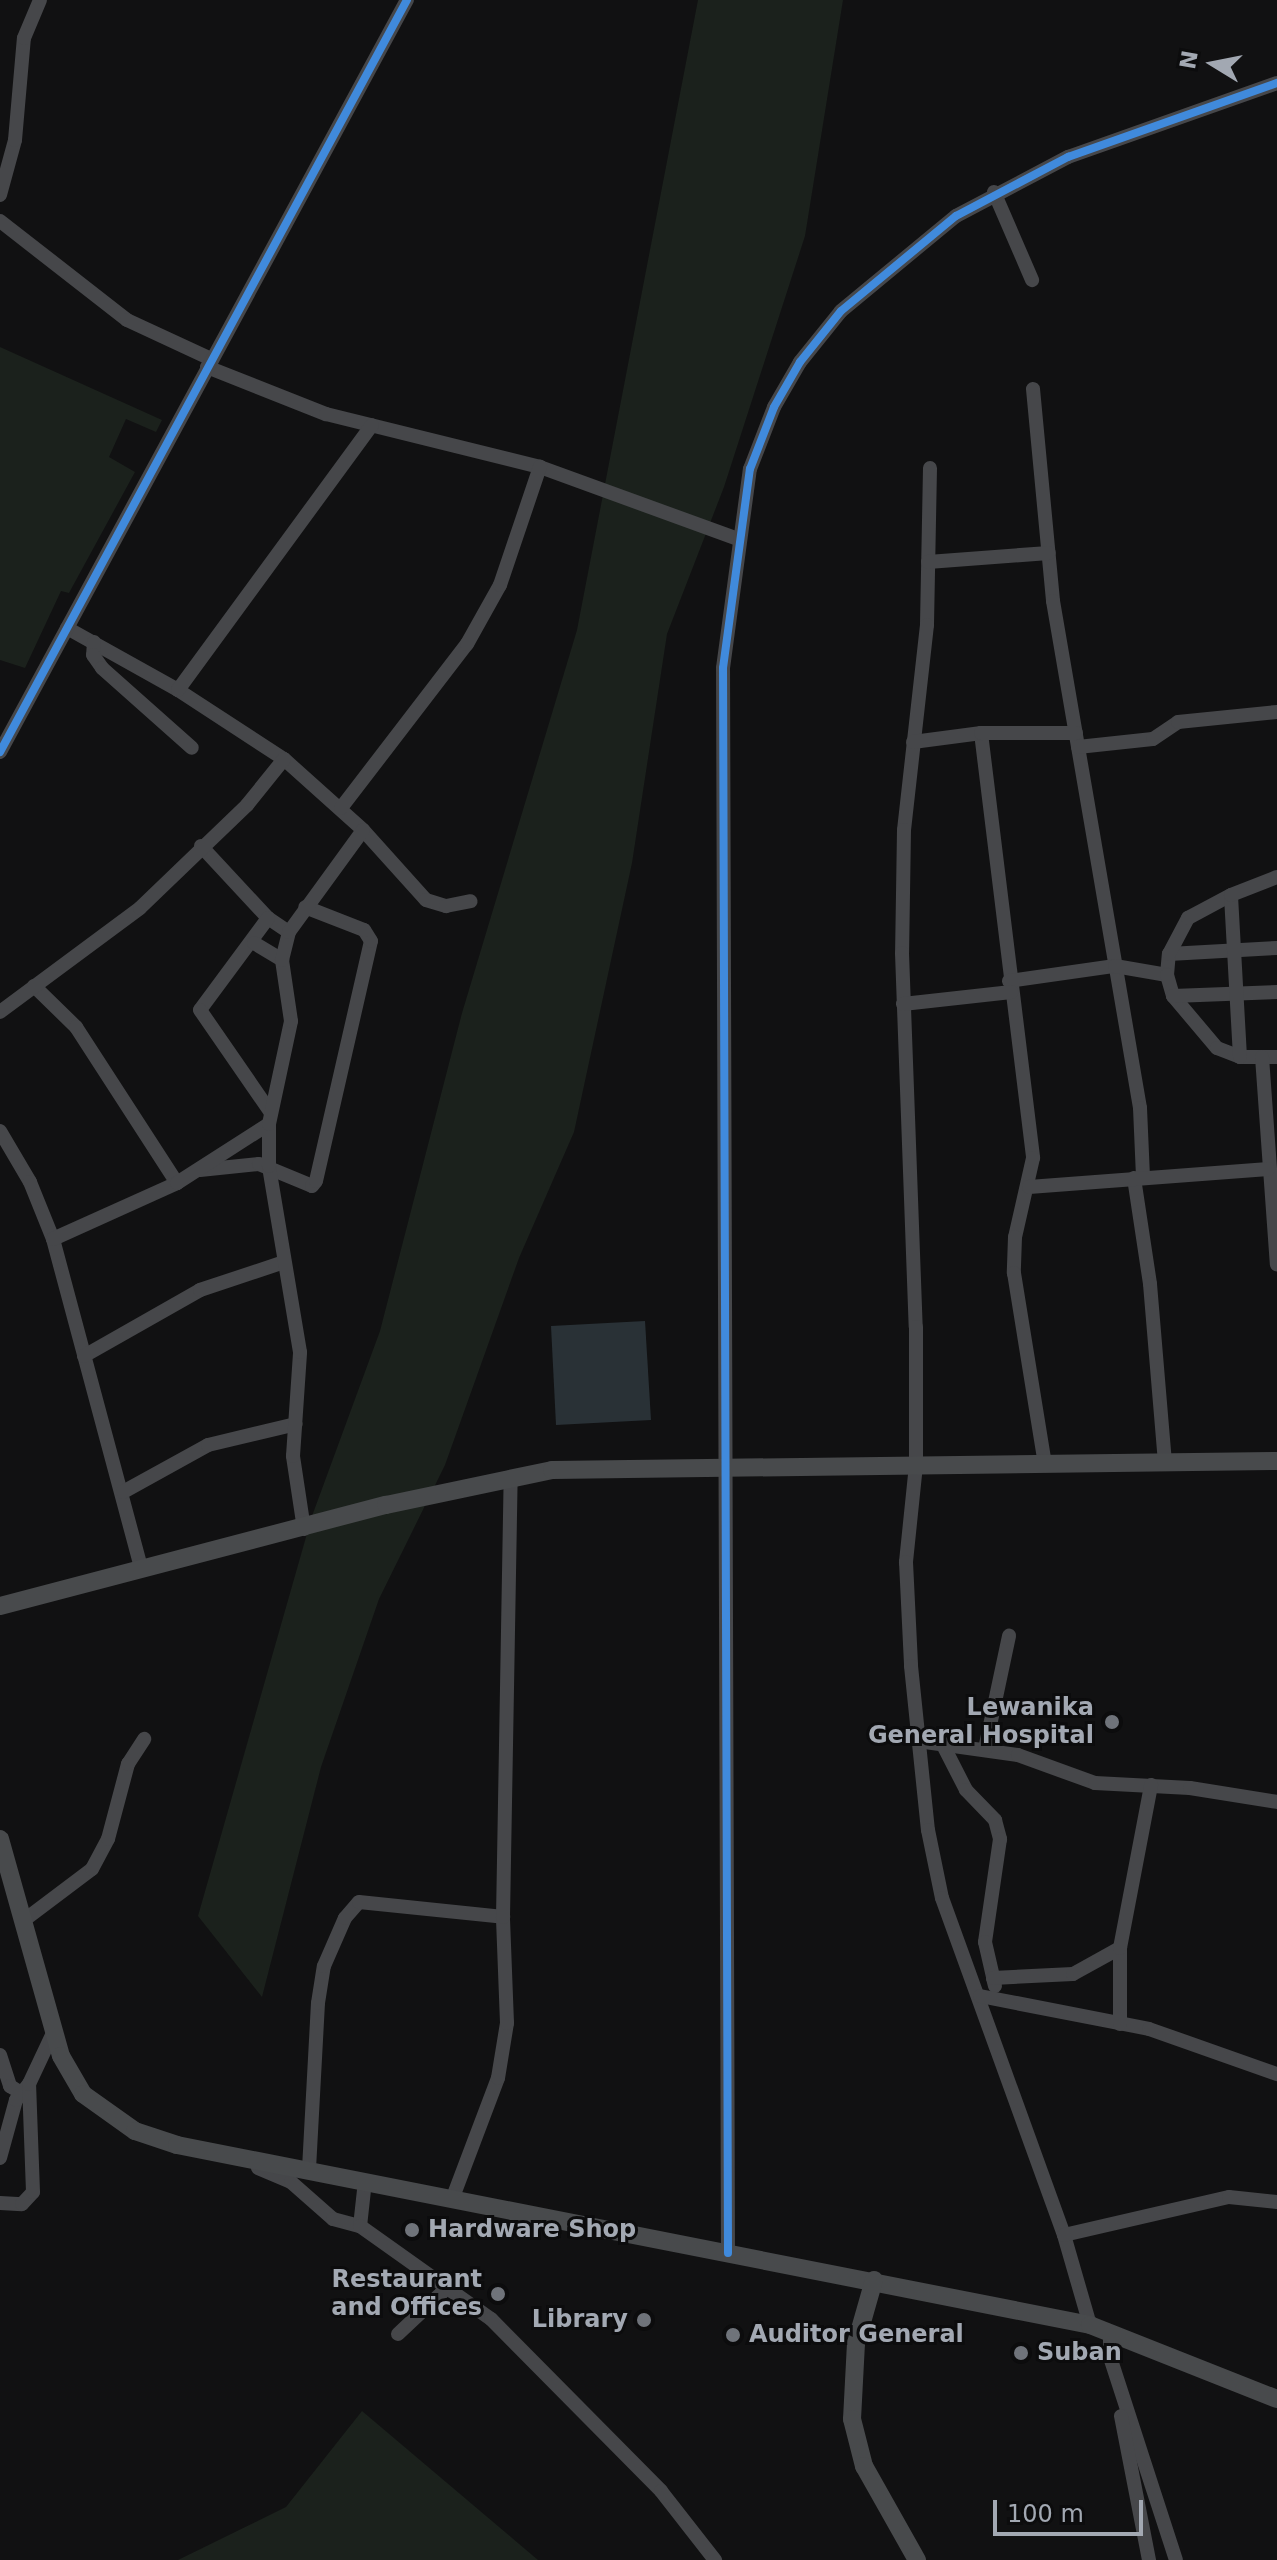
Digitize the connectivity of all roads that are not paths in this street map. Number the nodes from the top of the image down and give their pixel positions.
1 (40, 0) edge
2 (407, 0) edge
3 (1277, 83) edge
4 (994, 192) junction
5 (0, 195) edge
6 (0, 221) edge
7 (1032, 280) dead end
8 (209, 363) junction
9 (1033, 389) dead end
10 (372, 425) junction
11 (540, 467) junction
12 (930, 468) dead end
13 (738, 539) junction
14 (1049, 553) junction
15 (928, 562) junction
16 (67, 628) junction
17 (94, 642) junction
18 (178, 690) junction
19 (1277, 712) edge
20 (981, 733) junction
21 (1077, 740) junction
22 (913, 742) junction
23 (192, 748) dead end
24 (0, 752) edge
25 (284, 759) junction
26 (341, 808) junction
27 (363, 830) junction
28 (201, 846) junction
29 (1277, 877) edge
30 (1231, 895) junction
31 (471, 901) dead end
32 (305, 907) junction
33 (268, 918) junction
34 (289, 932) junction
35 (254, 943) junction
36 (1277, 948) edge
37 (1233, 950) junction
38 (1169, 954) junction
39 (282, 960) junction
40 (1115, 966) junction
41 (1167, 975) junction
42 (34, 986) junction
43 (1010, 986) junction
44 (1277, 992) edge
45 (1236, 994) junction
46 (1173, 996) junction
47 (903, 1004) junction
48 (0, 1012) edge
49 (1240, 1057) junction
50 (1270, 1057) edge
51 (270, 1119) junction
52 (0, 1131) edge
53 (269, 1166) junction
54 (1268, 1169) junction
55 (200, 1170) junction
56 (1138, 1177) junction
57 (177, 1183) junction
58 (1029, 1187) junction
59 (53, 1239) junction
60 (281, 1263) junction
61 (1277, 1263) edge
62 (84, 1356) junction
63 (296, 1424) junction
64 (1277, 1461) edge
65 (1165, 1462) junction
66 (1045, 1464) junction
67 (916, 1465) junction
68 (727, 1466) junction
69 (511, 1477) junction
70 (123, 1492) junction
71 (304, 1529) junction
72 (141, 1568) junction
73 (0, 1606) edge
74 (1009, 1636) dead end
75 (144, 1739) dead end
76 (918, 1741) junction
77 (942, 1743) junction
78 (985, 1749) junction
79 (1151, 1785) junction
80 (1277, 1802) edge
81 (0, 1839) edge
82 (503, 1917) junction
83 (23, 1921) junction
84 (1120, 1948) junction
85 (993, 1978) junction
86 (980, 1996) junction
87 (999, 1999) junction
88 (1120, 2024) junction
89 (53, 2033) junction
90 (0, 2055) edge
91 (1277, 2074) edge
92 (25, 2088) junction
93 (225, 2154) junction
94 (0, 2158) edge
95 (309, 2169) junction
96 (365, 2181) junction
97 (453, 2197) junction
98 (1277, 2202) edge
99 (0, 2203) edge
100 (360, 2226) junction
101 (1064, 2235) junction
102 (728, 2253) junction
103 (874, 2280) junction
104 (450, 2285) junction
105 (1090, 2325) junction
106 (1110, 2332) junction
107 (398, 2334) dead end
108 (1277, 2399) edge
109 (1123, 2400) junction
110 (715, 2560) edge
111 (917, 2560) edge
112 (1149, 2560) edge
113 (1176, 2560) edge

1 - 5 street
2 - 8 street
3 - 4 street
4 - 7 street
4 - 13 street
6 - 8 street
8 - 10 street
8 - 16 street
9 - 14 street
10 - 11 street
10 - 18 street
11 - 13 street
11 - 26 street
12 - 15 street
13 - 68 street
14 - 15 street
14 - 21 street
15 - 22 street
16 - 17 street
16 - 24 street
17 - 18 street
17 - 23 street
18 - 25 street
19 - 21 street
20 - 21 street
20 - 22 street
20 - 43 street
21 - 40 street
22 - 47 street
25 - 26 street
25 - 28 street
26 - 27 street
27 - 31 street
27 - 32 street
28 - 33 street
28 - 42 street
29 - 30 street
30 - 37 street
30 - 38 street
32 - 34 street
32 - 53 street
33 - 34 street
33 - 35 street
34 - 39 street
35 - 39 street
35 - 51 street
36 - 37 street
37 - 38 street
37 - 45 street
38 - 41 street
39 - 51 street
40 - 41 street
40 - 43 street
40 - 56 street
41 - 46 street
42 - 48 street
42 - 57 street
43 - 47 street
43 - 58 street
44 - 45 street
45 - 46 street
45 - 49 street
46 - 49 street
47 - 67 street
49 - 50 street
50 - 54 street
51 - 53 street
51 - 55 street
52 - 59 street
53 - 55 street
53 - 60 street
54 - 56 street
54 - 61 street
55 - 57 street
56 - 58 street
56 - 65 street
57 - 59 street
58 - 66 street
59 - 62 street
60 - 62 street
60 - 63 street
62 - 70 street
63 - 70 street
63 - 71 street
64 - 65 main road
65 - 66 main road
66 - 67 main road
67 - 68 main road
67 - 76 street
68 - 69 main road
68 - 102 street
69 - 71 main road
69 - 82 street
70 - 72 street
71 - 72 main road
72 - 73 main road
74 - 78 street
75 - 83 street
76 - 77 street
76 - 86 street
77 - 78 street
77 - 85 street
78 - 79 street
79 - 80 street
79 - 84 street
81 - 83 main road
82 - 95 street
82 - 97 street
83 - 89 main road
84 - 85 street
84 - 88 street
85 - 87 street
86 - 87 street
86 - 101 street
87 - 88 street
88 - 91 street
89 - 92 street
89 - 93 main road
90 - 92 street
92 - 94 street
92 - 99 street
93 - 95 main road
93 - 100 street
95 - 96 main road
96 - 97 main road
96 - 100 street
97 - 102 main road
98 - 101 street
100 - 104 street
101 - 105 street
102 - 103 main road
103 - 105 main road
103 - 111 main road
104 - 107 street
104 - 110 street
105 - 106 main road
106 - 108 main road
106 - 109 street
109 - 112 street
109 - 113 street

